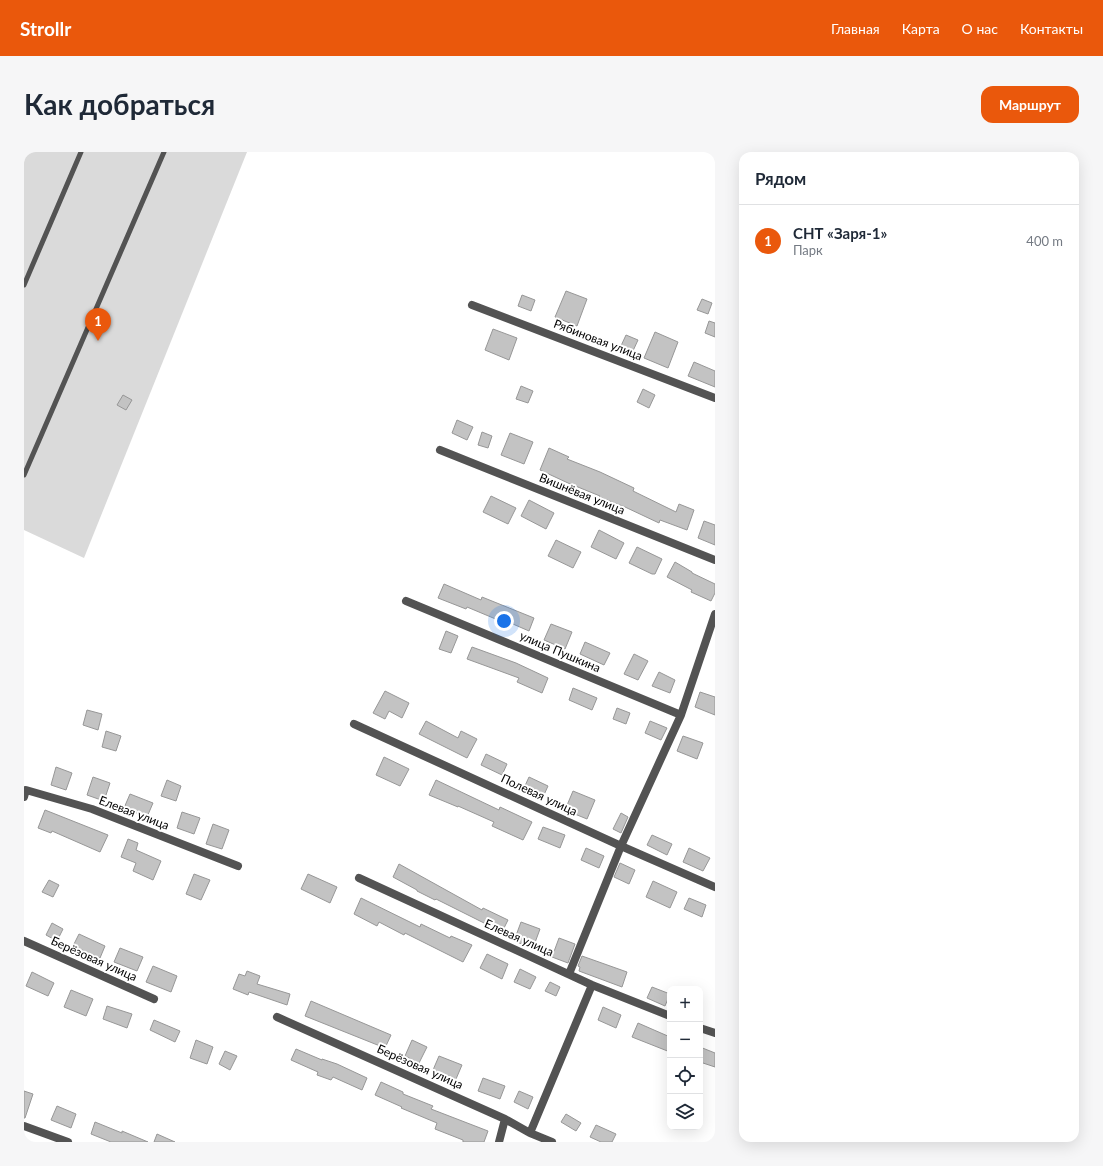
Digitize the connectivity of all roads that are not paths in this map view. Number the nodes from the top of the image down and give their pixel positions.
1 (82, 152) edge
2 (164, 152) edge
3 (24, 285) edge
4 (472, 305) dead end
5 (715, 398) edge
6 (440, 450) dead end
7 (24, 475) edge
8 (715, 560) edge
9 (406, 601) dead end
10 (715, 614) edge
11 (681, 715) junction
12 (354, 724) dead end
13 (24, 798) edge
14 (621, 846) junction
15 (238, 866) dead end
16 (359, 878) dead end
17 (715, 887) edge
18 (24, 941) edge
19 (569, 974) junction
20 (592, 985) junction
21 (154, 999) dead end
22 (667, 1015) edge
23 (277, 1017) dead end
24 (703, 1029) edge
25 (715, 1033) edge
26 (506, 1119) junction
27 (24, 1126) edge
28 (530, 1132) junction
29 (68, 1142) edge
30 (499, 1142) edge
31 (552, 1142) edge

1 - 3 lane
2 - 7 lane
4 - 5 street, Рябиновая улица
6 - 8 street, Вишнёвая улица
9 - 11 street, улица Пушкина
10 - 11 street
11 - 14 street
12 - 14 street, Полевая улица
13 - 15 street, Елевая улица
14 - 17 street, Полевая улица
14 - 19 street
16 - 19 street, Елевая улица
18 - 21 street, Берёзовая улица
19 - 20 street, Елевая улица
20 - 22 street, Елевая улица
20 - 28 street
23 - 26 street, Берёзовая улица
24 - 25 street
26 - 28 street, Берёзовая улица
26 - 30 street
27 - 29 street
28 - 31 street, Берёзовая улица

